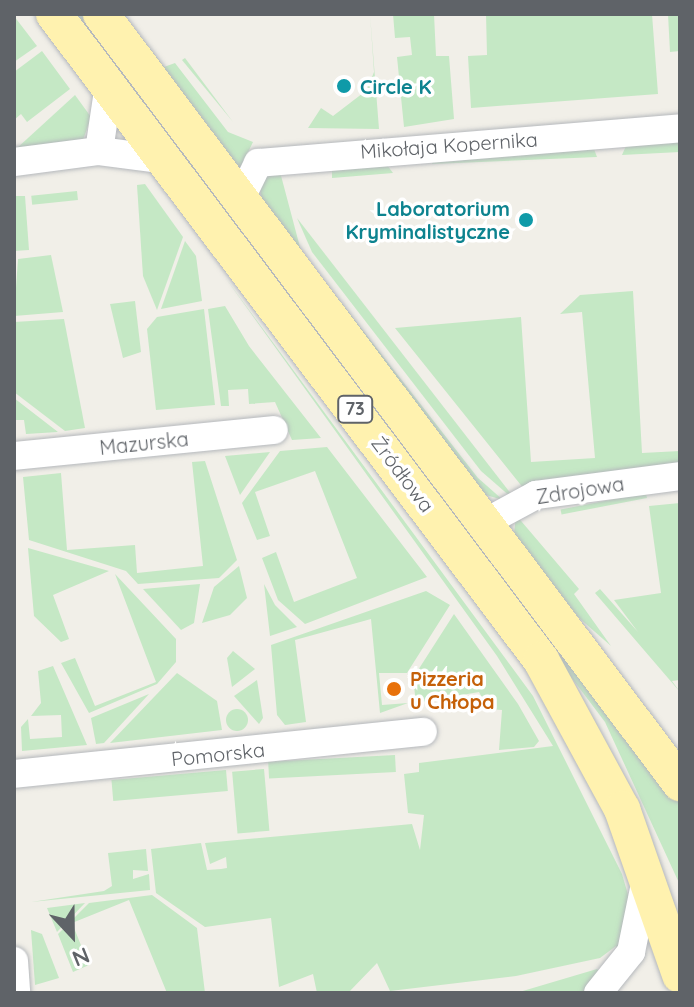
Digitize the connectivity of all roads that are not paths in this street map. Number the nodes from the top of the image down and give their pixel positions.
1 (54, 14) edge
2 (101, 14) edge
3 (109, 84) junction
4 (680, 128) edge
5 (99, 151) junction
6 (168, 160) junction
7 (14, 162) edge
8 (241, 198) junction
9 (274, 430) dead end
10 (14, 456) edge
11 (680, 476) edge
12 (486, 522) junction
13 (423, 732) dead end
14 (14, 774) edge
15 (680, 783) edge
16 (647, 870) junction
17 (14, 961) edge
18 (680, 975) edge
19 (16, 993) edge
20 (598, 993) edge

1 - 3 main road, Źródłowa / 73
2 - 8 main road, Źródłowa / 73
3 - 5 street
3 - 6 main road, Źródłowa / 73
4 - 8 street, Mikołaja Kopernika
5 - 6 street
5 - 7 street
6 - 16 main road, Źródłowa / 73
8 - 12 main road, Źródłowa / 73
9 - 10 street, Mazurska
11 - 12 street, Zdrojowa
12 - 15 main road, Źródłowa / 73
13 - 14 street, Pomorska
16 - 18 main road, Źródłowa / 73
16 - 20 street
17 - 19 street

